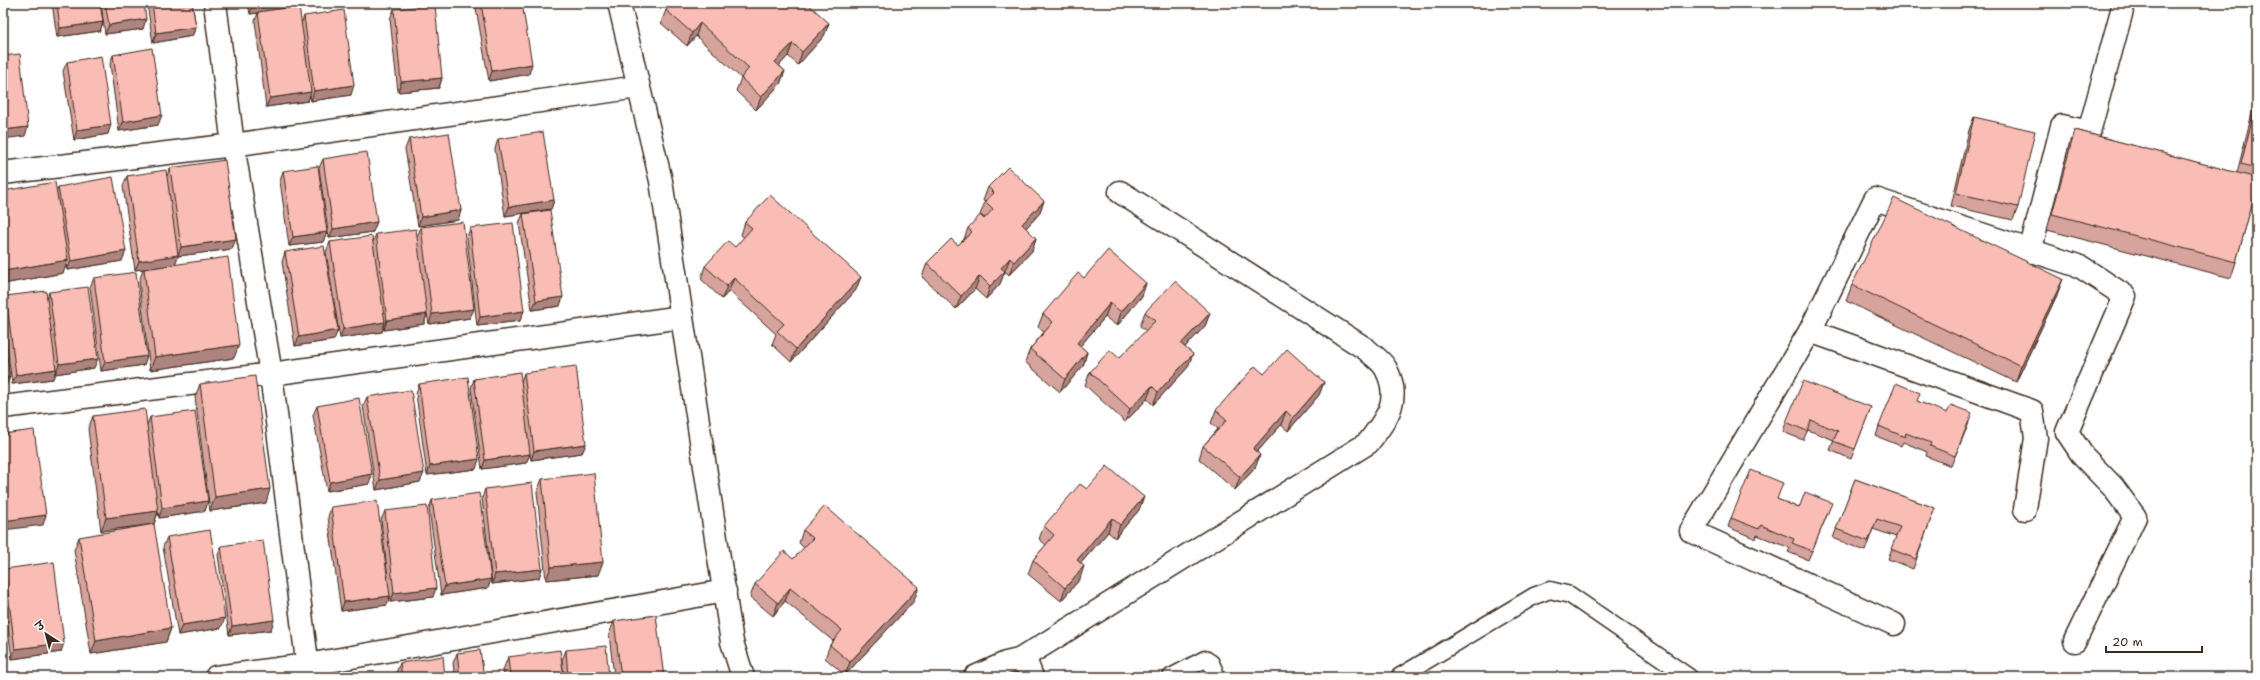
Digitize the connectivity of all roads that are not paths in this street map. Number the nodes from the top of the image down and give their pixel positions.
1 (215, 3) edge
2 (619, 3) edge
3 (2124, 3) edge
4 (638, 87) junction
5 (233, 146) junction
6 (3, 173) edge
7 (1120, 192) dead end
8 (2030, 252) junction
9 (682, 317) junction
10 (1810, 331) junction
11 (271, 374) junction
12 (3, 407) edge
13 (2026, 508) dead end
14 (724, 591) junction
15 (1894, 624) dead end
16 (2075, 641) dead end
17 (1019, 660) junction
18 (308, 671) edge
19 (216, 677) edge
20 (743, 677) edge
21 (975, 677) edge
22 (1032, 677) edge
23 (1171, 677) edge
24 (1217, 677) edge
25 (1399, 677) edge
26 (1689, 677) edge

1 - 5 street
2 - 4 street
3 - 8 street
4 - 5 street
4 - 9 street
5 - 6 street
5 - 11 street
7 - 17 street
8 - 10 street
8 - 16 street
9 - 11 street
9 - 14 street
10 - 13 street
10 - 15 street
11 - 12 street
11 - 18 street
14 - 18 street
14 - 20 street
17 - 21 street
17 - 22 street
18 - 19 street
23 - 24 lane
25 - 26 lane

